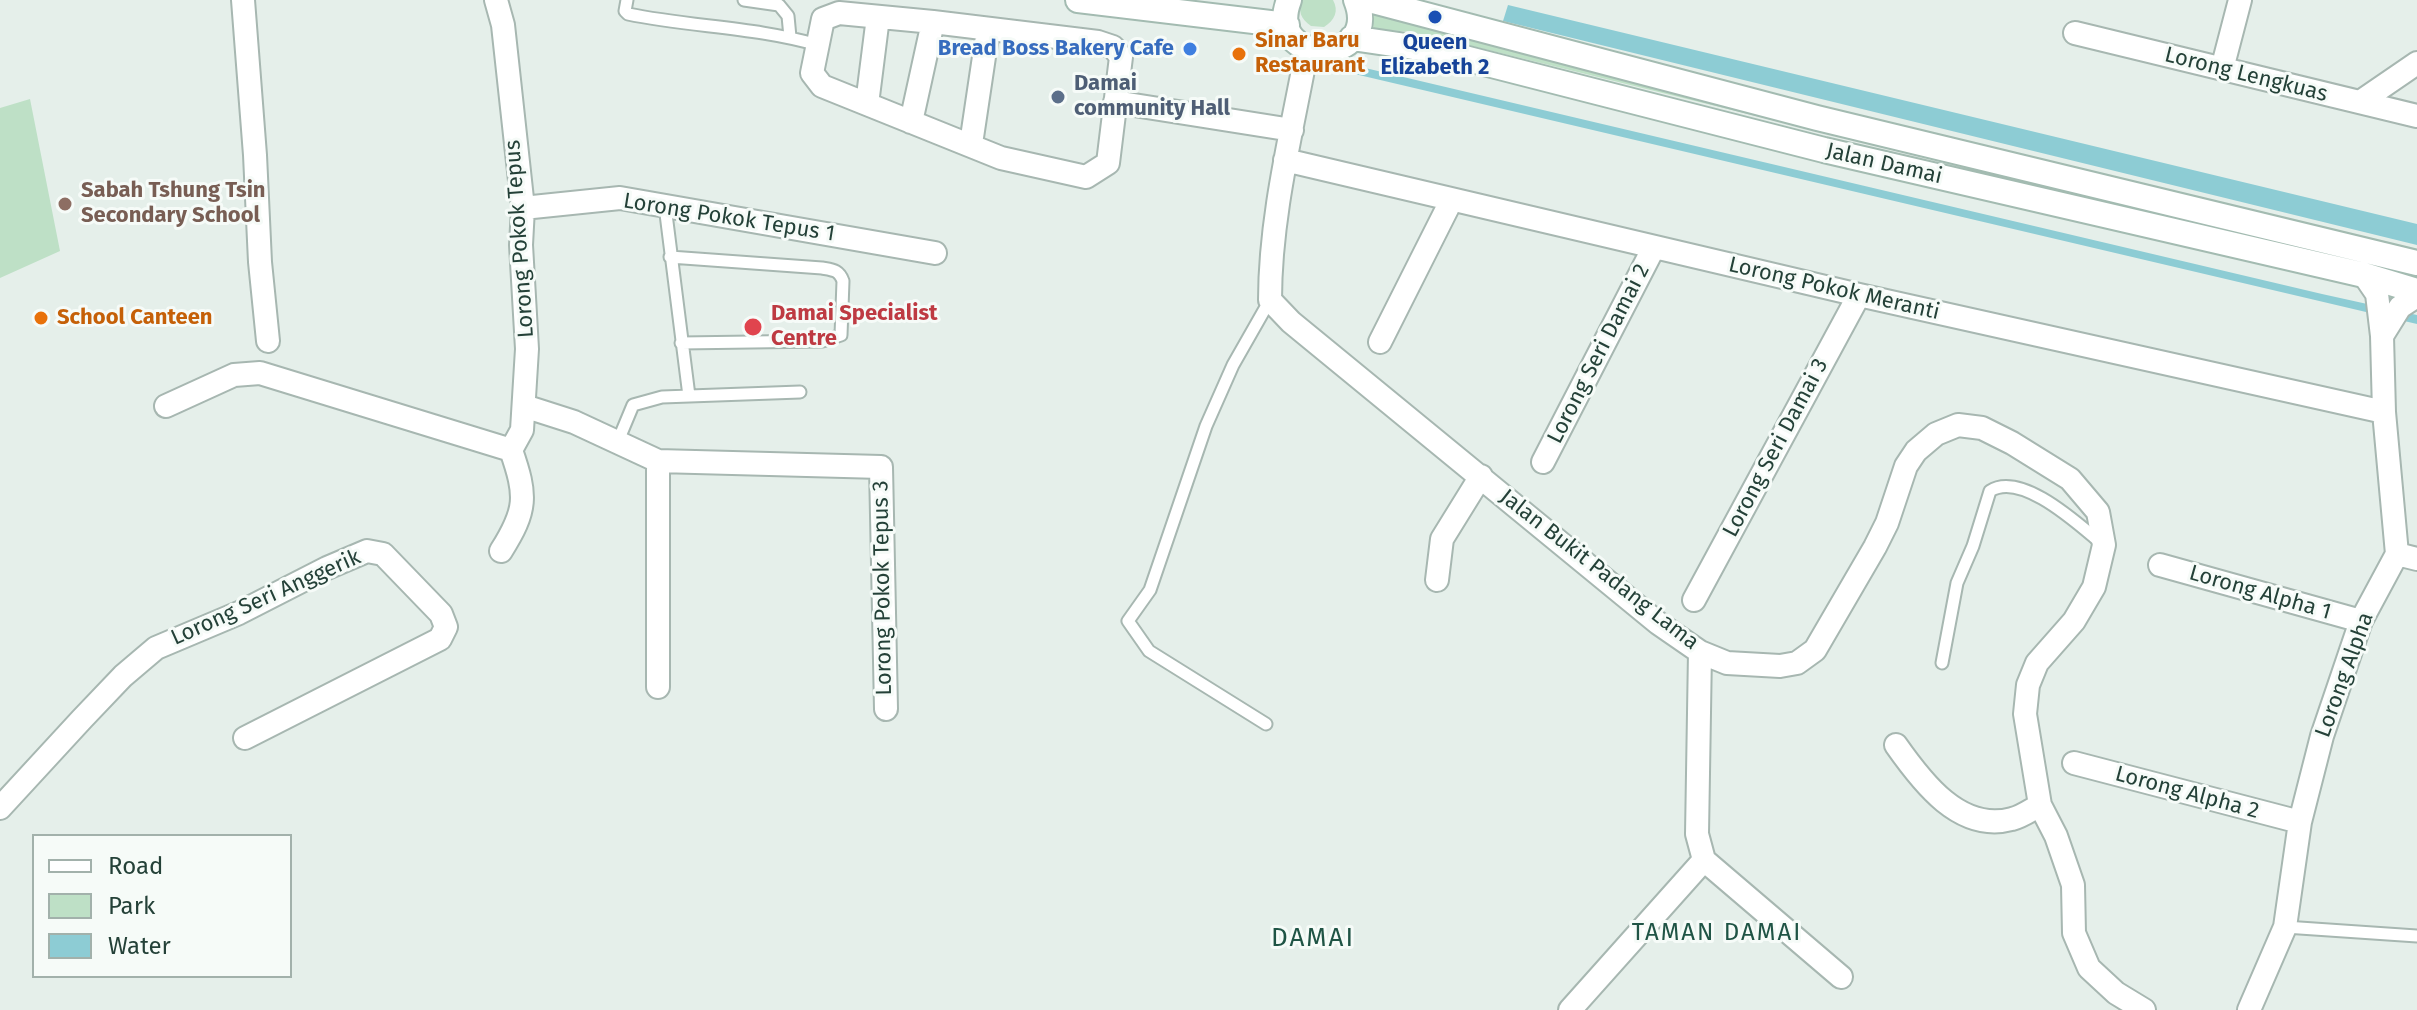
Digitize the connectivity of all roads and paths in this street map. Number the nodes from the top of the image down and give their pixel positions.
1 (243, 0) edge
2 (496, 0) edge
3 (510, 0) edge
4 (627, 0) edge
5 (744, 0) edge
6 (1078, 0) edge
7 (1289, 0) edge
8 (1356, 0) edge
9 (1369, 0) edge
10 (2240, 0) edge
11 (878, 17) junction
12 (933, 22) junction
13 (503, 25) junction
14 (1287, 25) junction
15 (988, 30) junction
16 (2075, 33) dead end
17 (790, 37) junction
18 (1352, 38) junction
19 (818, 45) junction
20 (1307, 49) junction
21 (2417, 63) edge
22 (2222, 69) junction
23 (1115, 102) junction
24 (2360, 102) junction
25 (867, 104) junction
26 (2417, 116) edge
27 (911, 122) junction
28 (1292, 130) junction
29 (971, 144) junction
30 (1285, 160) junction
31 (1451, 201) junction
32 (665, 206) junction
33 (523, 208) junction
34 (1654, 247) junction
35 (935, 253) dead end
36 (670, 257) junction
37 (2417, 263) edge
38 (2364, 275) junction
39 (2417, 293) edge
40 (1859, 295) junction
41 (1270, 300) junction
42 (2382, 336) junction
43 (268, 341) dead end
44 (1380, 342) dead end
45 (681, 343) junction
46 (800, 392) dead end
47 (689, 396) junction
48 (166, 406) dead end
49 (524, 406) junction
50 (2384, 412) junction
51 (618, 441) junction
52 (511, 450) junction
53 (658, 461) junction
54 (1543, 462) dead end
55 (1481, 476) junction
56 (2104, 545) junction
57 (501, 551) dead end
58 (2407, 557) edge
59 (2160, 565) dead end
60 (1437, 580) dead end
61 (1694, 600) dead end
62 (2361, 621) junction
63 (1700, 652) junction
64 (1942, 663) dead end
65 (658, 687) dead end
66 (886, 709) dead end
67 (1266, 724) dead end
68 (245, 738) dead end
69 (1896, 745) dead end
70 (2074, 763) dead end
71 (2040, 805) junction
72 (0, 808) edge
73 (2300, 822) junction
74 (1704, 860) junction
75 (2285, 927) junction
76 (2417, 936) edge
77 (1841, 977) dead end
78 (1570, 1010) edge
79 (2144, 1010) edge
80 (2249, 1010) edge

1 - 43 street
2 - 13 street, Lorong Pokok Tepus
3 - 13 street, Lorong Pokok Tepus
4 - 17 lane
5 - 17 lane
6 - 14 main road
7 - 14 main road
8 - 18 main road
9 - 37 main road, Jalan Damai
10 - 22 street
11 - 12 street
11 - 19 street
11 - 25 street
12 - 15 street
12 - 27 street
13 - 33 street, Lorong Pokok Tepus
14 - 20 main road
15 - 23 street
15 - 29 street
16 - 22 street, Lorong Lengkuas
17 - 19 lane
18 - 20 main road
18 - 38 main road, Jalan Damai
19 - 25 street
20 - 28 street
21 - 24 street
22 - 24 street, Lorong Lengkuas
23 - 28 street
23 - 29 street
24 - 26 street, Lorong Lengkuas
25 - 27 street
27 - 29 street
28 - 30 street
30 - 31 street, Lorong Pokok Meranti
30 - 41 street
31 - 34 street, Lorong Pokok Meranti
31 - 44 street
32 - 33 street, Lorong Pokok Tepus 1
32 - 35 street, Lorong Pokok Tepus 1
32 - 36 lane
33 - 49 street, Lorong Pokok Tepus
34 - 40 street, Lorong Pokok Meranti
34 - 54 street, Lorong Seri Damai 2
36 - 45 lane
36 - 45 lane
38 - 39 main road, Jalan Damai
38 - 42 street, Lorong Alpha
39 - 42 street
40 - 50 street, Lorong Pokok Meranti
40 - 61 street, Lorong Seri Damai 3
41 - 55 street, Jalan Bukit Padang Lama
41 - 67 lane
42 - 50 street, Lorong Alpha
45 - 47 lane
46 - 47 lane
47 - 51 lane
48 - 52 street
49 - 51 street
49 - 52 street, Lorong Pokok Tepus
50 - 58 street, Lorong Alpha
51 - 53 street
52 - 57 street
53 - 65 street
53 - 66 street, Lorong Pokok Tepus 3
55 - 60 street
55 - 63 street, Jalan Bukit Padang Lama
56 - 63 street, Jalan Bukit Padang Lama
56 - 64 lane
56 - 71 street, Jalan Bukit Padang Lama
58 - 62 street, Lorong Alpha
59 - 62 street, Lorong Alpha 1
62 - 73 street, Lorong Alpha
63 - 74 street
68 - 72 street, Lorong Seri Anggerik
69 - 71 street
70 - 73 street, Lorong Alpha 2
71 - 79 street, Jalan Bukit Padang Lama
73 - 75 street, Lorong Alpha
74 - 77 street
74 - 78 street
75 - 76 lane
75 - 80 street, Lorong Alpha

